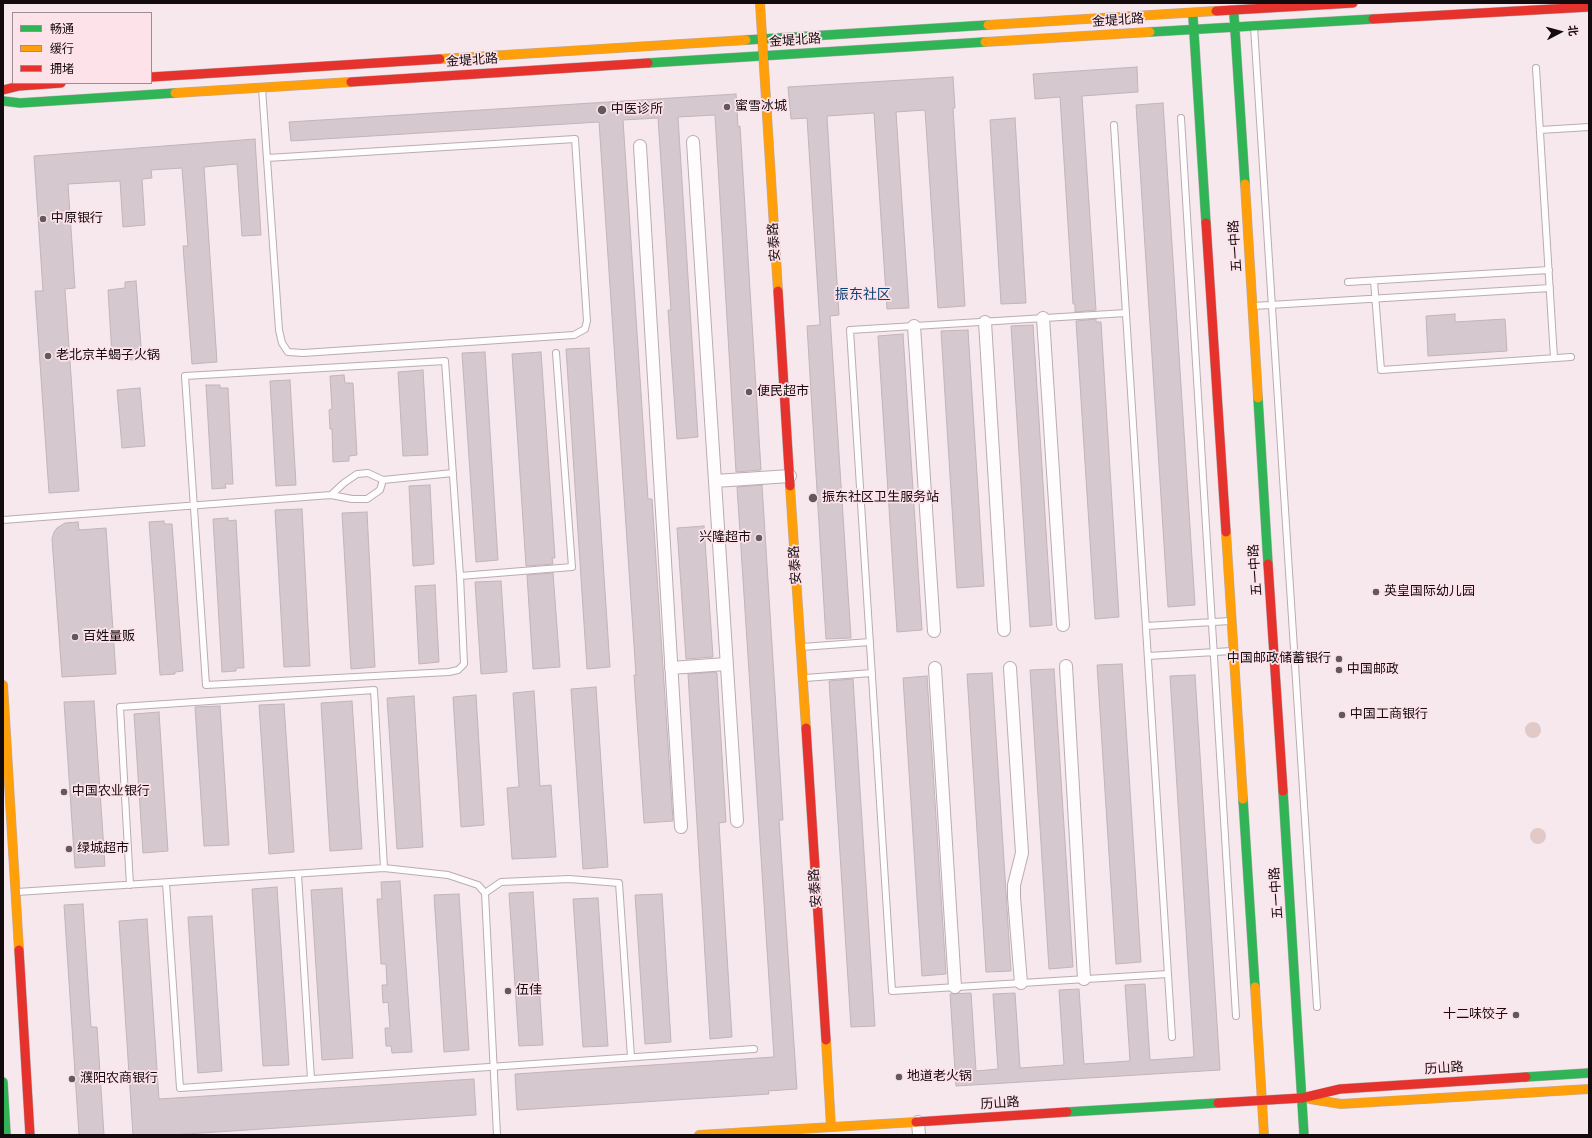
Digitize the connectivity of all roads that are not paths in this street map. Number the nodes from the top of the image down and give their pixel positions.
1 (760, 3) edge
2 (1353, 3) edge
3 (1233, 6) edge
4 (1589, 7) edge
5 (1192, 8) edge
6 (1253, 14) edge
7 (1234, 26) junction
8 (1194, 29) junction
9 (762, 39) junction
10 (763, 56) junction
11 (1536, 68) dead end
12 (152, 77) edge
13 (47, 84) edge
14 (262, 87) junction
15 (3, 90) edge
16 (3, 102) edge
17 (1181, 118) dead end
18 (1114, 125) dead end
19 (1589, 126) edge
20 (1540, 130) junction
21 (692, 142) dead end
22 (640, 146) dead end
23 (267, 158) junction
24 (1549, 270) junction
25 (1374, 281) junction
26 (1348, 282) dead end
27 (1550, 288) junction
28 (1376, 300) junction
29 (1272, 305) junction
30 (1253, 306) junction
31 (1126, 313) junction
32 (1043, 318) junction
33 (986, 322) junction
34 (914, 326) junction
35 (556, 353) dead end
36 (1571, 357) dead end
37 (1554, 358) junction
38 (453, 473) junction
39 (790, 476) junction
40 (383, 480) junction
41 (715, 481) junction
42 (331, 495) junction
43 (194, 505) junction
44 (3, 520) edge
45 (460, 576) junction
46 (1232, 621) junction
47 (1212, 622) junction
48 (1063, 625) dead end
49 (1146, 626) junction
50 (1004, 630) dead end
51 (934, 631) dead end
52 (870, 642) junction
53 (801, 647) junction
54 (1234, 650) junction
55 (1214, 652) junction
56 (1148, 656) junction
57 (726, 664) junction
58 (1066, 666) dead end
59 (671, 668) junction
60 (935, 668) dead end
61 (1010, 668) dead end
62 (872, 673) junction
63 (803, 678) junction
64 (3, 685) edge
65 (737, 821) dead end
66 (681, 827) dead end
67 (384, 868) junction
68 (298, 874) junction
69 (166, 882) junction
70 (130, 885) junction
71 (15, 892) junction
72 (485, 893) junction
73 (1168, 974) junction
74 (1084, 979) junction
75 (1021, 983) junction
76 (955, 987) junction
77 (1317, 1007) dead end
78 (1236, 1016) dead end
79 (1172, 1037) dead end
80 (754, 1049) dead end
81 (631, 1057) junction
82 (494, 1066) junction
83 (1589, 1073) edge
84 (311, 1079) junction
85 (3, 1082) edge
86 (1589, 1089) edge
87 (1302, 1098) junction
88 (1262, 1101) junction
89 (918, 1122) junction
90 (832, 1127) junction
91 (6, 1135) edge
92 (30, 1135) edge
93 (497, 1135) edge
94 (698, 1135) edge
95 (919, 1135) edge
96 (1264, 1135) edge
97 (1304, 1135) edge

1 - 9 street, 安泰路
2 - 6 street, 金堤北路
3 - 5 street, 金堤北路
3 - 6 street, 金堤北路
3 - 7 street, 五一中路
4 - 6 street, 金堤北路
5 - 8 street
5 - 9 street, 金堤北路
6 - 7 street, 金堤北路
6 - 29 lane
7 - 8 street, 金堤北路
7 - 30 street, 五一中路
8 - 10 street, 金堤北路
8 - 46 street
9 - 10 street, 安泰路
9 - 12 street, 金堤北路
10 - 14 street, 金堤北路
10 - 39 street, 安泰路
11 - 20 lane
13 - 15 street
14 - 16 street, 金堤北路
14 - 23 lane
17 - 47 lane
18 - 31 lane
19 - 20 lane
20 - 24 lane
21 - 41 street
22 - 59 street
23 - 23 lane
24 - 25 lane
24 - 27 lane
25 - 26 lane
25 - 28 lane
27 - 28 lane
27 - 37 lane
28 - 29 lane
28 - 37 lane
29 - 30 lane
29 - 77 lane
30 - 87 street, 五一中路
31 - 32 lane
31 - 49 lane
32 - 33 lane
32 - 48 street
33 - 34 lane
33 - 50 street
34 - 51 street
34 - 52 lane
35 - 45 lane
36 - 37 lane
38 - 40 lane
38 - 43 lane
38 - 45 lane
39 - 41 street
39 - 53 street, 安泰路
40 - 42 lane
40 - 42 lane
41 - 57 street
42 - 43 lane
43 - 44 lane
43 - 45 lane
46 - 47 lane
46 - 54 street
47 - 49 lane
47 - 55 lane
49 - 56 lane
52 - 53 lane
52 - 62 lane
53 - 63 street, 安泰路
54 - 55 lane
54 - 88 street
55 - 56 lane
55 - 78 lane
56 - 73 lane
57 - 59 street
57 - 65 street
58 - 74 street
59 - 66 street
60 - 76 street
61 - 75 street
62 - 63 lane
62 - 76 lane
63 - 90 street, 安泰路
64 - 71 street
67 - 68 lane
67 - 70 lane
67 - 72 lane
68 - 69 lane
68 - 84 lane
69 - 70 lane
69 - 84 lane
70 - 71 lane
71 - 92 street
72 - 81 lane
72 - 82 lane
73 - 74 lane
73 - 79 lane
74 - 75 lane
75 - 76 lane
80 - 81 lane
81 - 82 lane
82 - 84 lane
82 - 93 lane
83 - 87 street, 历山路
85 - 91 street
86 - 87 street, 历山路
87 - 88 street, 历山路
87 - 97 street, 五一中路
88 - 89 street, 历山路
88 - 96 street
89 - 90 street, 历山路
89 - 95 street
90 - 94 street, 历山路

